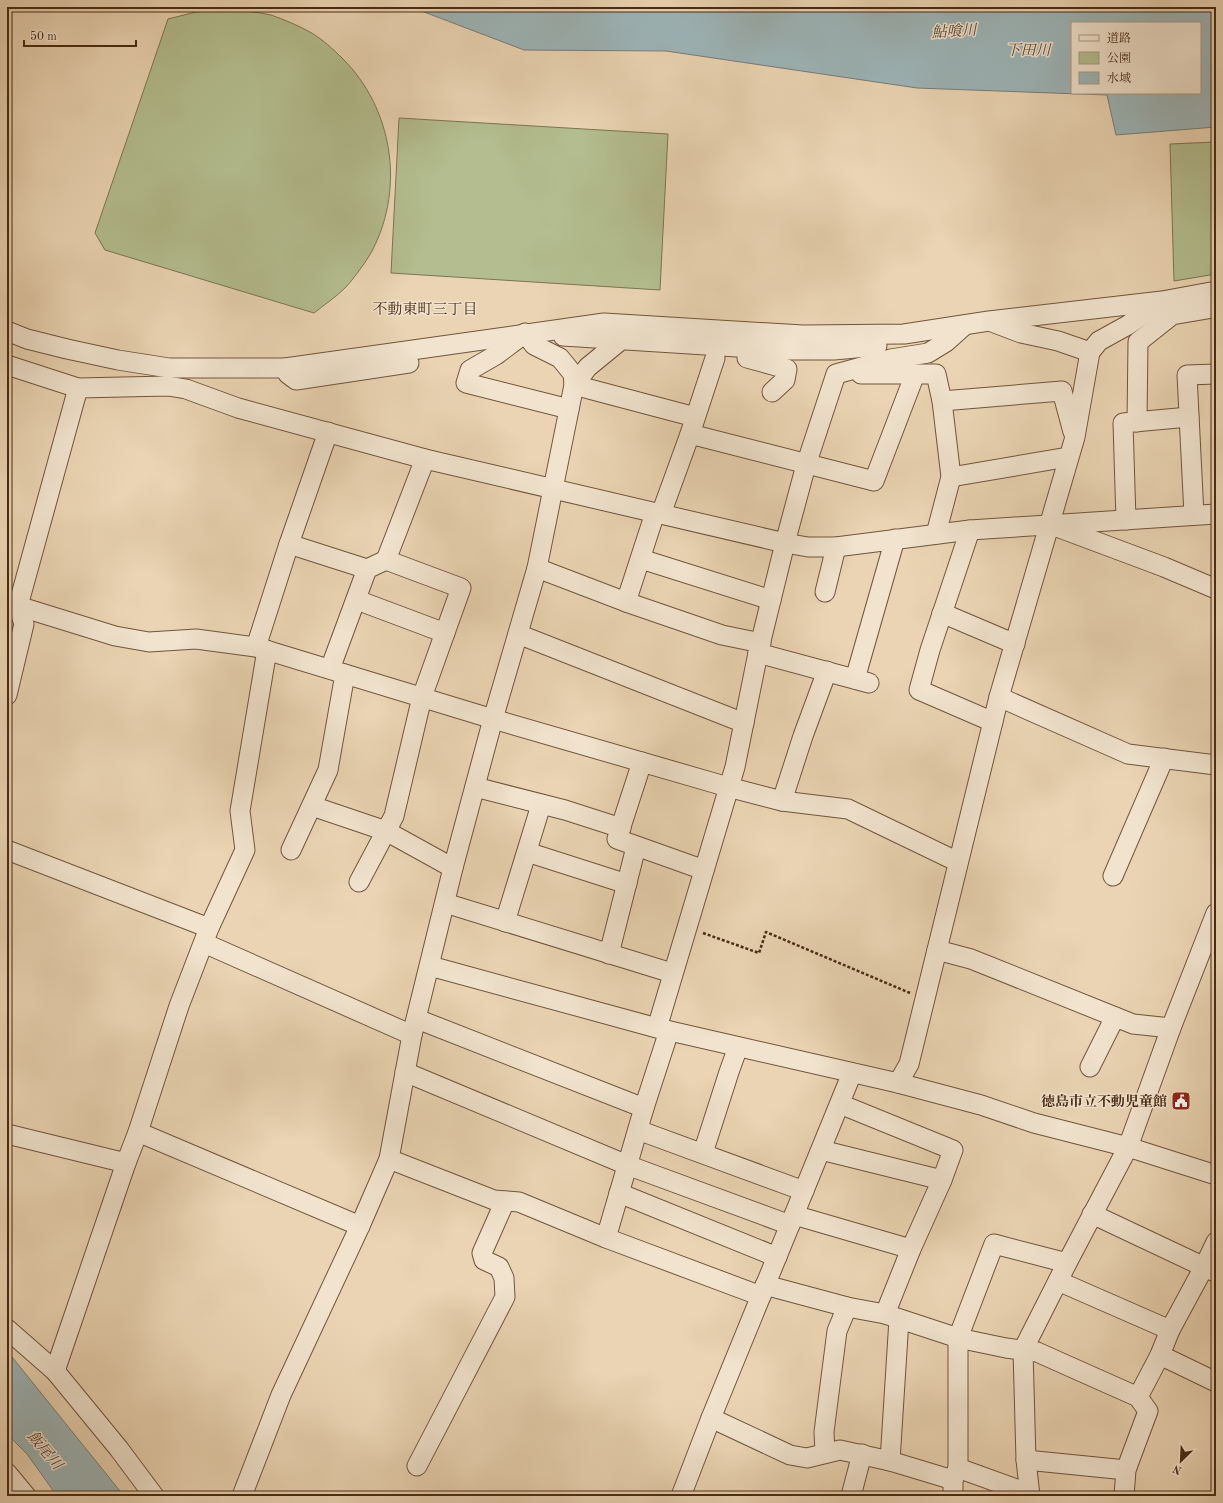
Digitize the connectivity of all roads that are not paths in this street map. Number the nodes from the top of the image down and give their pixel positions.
1 (1216, 291) edge
2 (1196, 294) junction
3 (1216, 298) edge
4 (1162, 301) junction
5 (1216, 304) edge
6 (989, 321) junction
7 (965, 325) junction
8 (7, 331) edge
9 (803, 335) junction
10 (519, 339) junction
11 (621, 340) junction
12 (682, 344) junction
13 (785, 350) junction
14 (1090, 352) junction
15 (714, 358) junction
16 (747, 358) junction
17 (7, 365) edge
18 (836, 374) junction
19 (915, 374) junction
20 (1216, 374) edge
21 (168, 377) junction
22 (574, 385) junction
23 (78, 388) junction
24 (772, 392) dead end
25 (942, 402) junction
26 (570, 409) junction
27 (1189, 417) junction
28 (1137, 422) junction
29 (693, 426) junction
30 (328, 432) junction
31 (1075, 437) junction
32 (1068, 457) junction
33 (426, 458) junction
34 (806, 465) junction
35 (951, 477) junction
36 (554, 489) junction
37 (658, 513) junction
38 (1216, 514) edge
39 (1194, 515) junction
40 (1126, 520) junction
41 (1050, 525) junction
42 (970, 530) junction
43 (936, 534) junction
44 (896, 539) junction
45 (785, 543) junction
46 (289, 544) junction
47 (836, 547) junction
48 (641, 559) junction
49 (386, 560) junction
50 (537, 568) junction
51 (367, 569) junction
52 (1216, 588) edge
53 (826, 592) dead end
54 (357, 600) junction
55 (771, 600) junction
56 (626, 602) junction
57 (12, 605) edge
58 (942, 613) junction
59 (445, 632) junction
60 (518, 634) junction
61 (1015, 644) junction
62 (760, 648) junction
63 (262, 649) junction
64 (827, 671) junction
65 (337, 672) junction
66 (7, 696) edge
67 (422, 697) junction
68 (999, 697) junction
69 (493, 719) junction
70 (993, 722) junction
71 (744, 723) junction
72 (1164, 758) junction
73 (642, 762) junction
74 (1216, 765) edge
75 (475, 787) junction
76 (728, 787) junction
77 (782, 800) junction
78 (541, 805) junction
79 (312, 806) junction
80 (621, 828) junction
81 (386, 831) junction
82 (636, 847) junction
83 (7, 850) edge
84 (292, 850) dead end
85 (527, 852) junction
86 (958, 862) junction
87 (453, 868) junction
88 (704, 870) junction
89 (1113, 876) dead end
90 (359, 882) dead end
91 (627, 884) junction
92 (445, 903) junction
93 (1216, 913) edge
94 (505, 922) junction
95 (207, 935) junction
96 (936, 950) junction
97 (609, 954) junction
98 (430, 966) junction
99 (672, 973) junction
100 (1114, 1017) junction
101 (414, 1027) junction
102 (1171, 1028) junction
103 (663, 1029) junction
104 (738, 1047) junction
105 (1090, 1067) dead end
106 (405, 1072) junction
107 (852, 1073) junction
108 (898, 1083) junction
109 (840, 1104) junction
110 (644, 1108) junction
111 (638, 1130) junction
112 (138, 1132) junction
113 (7, 1134) edge
114 (1128, 1147) junction
115 (821, 1150) junction
116 (703, 1153) junction
117 (390, 1159) junction
118 (126, 1163) junction
119 (627, 1165) junction
120 (1215, 1173) edge
121 (942, 1180) junction
122 (804, 1190) junction
123 (619, 1193) junction
124 (504, 1201) junction
125 (1092, 1214) junction
126 (792, 1220) junction
127 (360, 1226) junction
128 (606, 1238) junction
129 (1216, 1242) edge
130 (911, 1248) junction
131 (777, 1257) junction
132 (1066, 1263) junction
133 (1210, 1270) edge
134 (1058, 1281) junction
135 (763, 1291) junction
136 (847, 1307) junction
137 (892, 1316) junction
138 (7, 1328) edge
139 (1170, 1330) junction
140 (958, 1338) junction
141 (1023, 1350) junction
142 (1160, 1355) junction
143 (55, 1371) junction
144 (1216, 1382) edge
145 (1138, 1397) junction
146 (711, 1418) junction
147 (825, 1453) junction
148 (862, 1454) junction
149 (1026, 1460) junction
150 (890, 1461) junction
151 (417, 1466) dead end
152 (1126, 1470) junction
153 (7, 1473) edge
154 (955, 1481) edge
155 (1030, 1495) edge
156 (26, 1496) edge
157 (154, 1496) edge
158 (242, 1496) edge
159 (681, 1496) edge
160 (851, 1496) edge
161 (1124, 1496) edge

1 - 2 street
2 - 3 street
2 - 4 street
4 - 6 street
4 - 14 street
5 - 28 street
6 - 7 street
6 - 14 street
7 - 9 street
7 - 13 street
7 - 18 street
8 - 21 street
9 - 10 street
9 - 13 street
10 - 11 street
10 - 21 street
10 - 22 street
10 - 26 street
11 - 12 street
11 - 22 street
12 - 13 street
12 - 15 street
13 - 16 street
14 - 31 street
15 - 16 street
15 - 29 street
16 - 24 street
17 - 23 street
18 - 19 street
18 - 34 street
19 - 25 street
19 - 34 street
20 - 27 street
21 - 23 street
21 - 30 street
22 - 26 street
22 - 29 street
23 - 57 street
25 - 31 street
25 - 35 street
26 - 36 street
27 - 28 street
27 - 39 street
28 - 40 street
29 - 34 street
29 - 37 street
30 - 33 street
30 - 46 street
31 - 32 street
32 - 35 street
32 - 41 street
33 - 36 street
33 - 49 street
34 - 45 street
35 - 43 street
36 - 37 street
36 - 50 street
37 - 45 street
37 - 48 street
38 - 39 street
39 - 40 street
40 - 41 street
41 - 42 street
41 - 52 street
41 - 61 street
42 - 43 street
42 - 58 street
43 - 44 street
44 - 47 street
44 - 64 street
45 - 47 street
45 - 55 street
46 - 51 street
46 - 63 street
47 - 53 street
48 - 55 street
48 - 56 street
49 - 51 street
49 - 59 street
50 - 56 street
50 - 60 street
51 - 54 street
54 - 59 street
54 - 65 street
55 - 62 street
56 - 62 street
57 - 63 street
57 - 66 street
58 - 61 street
58 - 70 street
59 - 67 street
60 - 69 street
60 - 71 street
61 - 68 street
62 - 64 street
62 - 71 street
63 - 65 street
63 - 95 street
64 - 77 street
65 - 67 street
65 - 79 street
67 - 69 street
67 - 81 street
68 - 70 street
68 - 72 street
69 - 73 street
69 - 75 street
70 - 86 street
71 - 76 street
72 - 74 street
72 - 89 street
73 - 76 street
73 - 80 street
75 - 78 street
75 - 87 street
76 - 77 street
76 - 88 street
77 - 86 street
78 - 80 street
78 - 85 street
79 - 81 street
79 - 84 street
80 - 82 street
81 - 87 street
81 - 90 street
82 - 88 street
82 - 91 street
83 - 95 street
85 - 91 street
85 - 94 street
86 - 96 street
87 - 92 street
88 - 99 street
91 - 97 street
92 - 94 street
92 - 98 street
93 - 102 street
94 - 97 street
95 - 101 street
95 - 112 street
96 - 100 street
96 - 108 street
97 - 99 street
98 - 101 street
98 - 103 street
99 - 103 street
100 - 102 street
100 - 105 street
101 - 106 street
101 - 110 street
102 - 114 street
103 - 104 street
103 - 110 street
104 - 107 street
104 - 116 street
106 - 117 street
106 - 119 street
107 - 108 street
107 - 109 street
108 - 114 street
109 - 115 street
109 - 121 street
110 - 111 street
111 - 116 street
111 - 119 street
112 - 118 street
112 - 127 street
113 - 118 street
114 - 120 street
114 - 125 street
115 - 121 street
115 - 122 street
116 - 122 street
117 - 124 street
117 - 127 street
118 - 143 street
119 - 123 street
119 - 126 street
121 - 130 street
122 - 126 street
123 - 128 street
123 - 131 street
124 - 128 street
124 - 151 street
125 - 132 street
125 - 133 street
126 - 130 street
126 - 131 street
127 - 158 street
128 - 135 street
129 - 133 street
130 - 137 street
131 - 135 street
132 - 134 street
132 - 140 street
133 - 139 street
134 - 139 street
134 - 141 street
135 - 136 street
135 - 146 street
136 - 137 street
136 - 147 street
137 - 140 street
137 - 150 street
138 - 143 street
139 - 142 street
140 - 141 street
140 - 154 street
141 - 145 street
141 - 149 street
142 - 144 street
142 - 145 street
143 - 157 street
145 - 152 street
146 - 147 street
146 - 159 street
147 - 148 street
148 - 150 street
148 - 160 street
149 - 152 street
149 - 155 street
150 - 154 street
152 - 161 street
153 - 156 street
154 - 155 street

